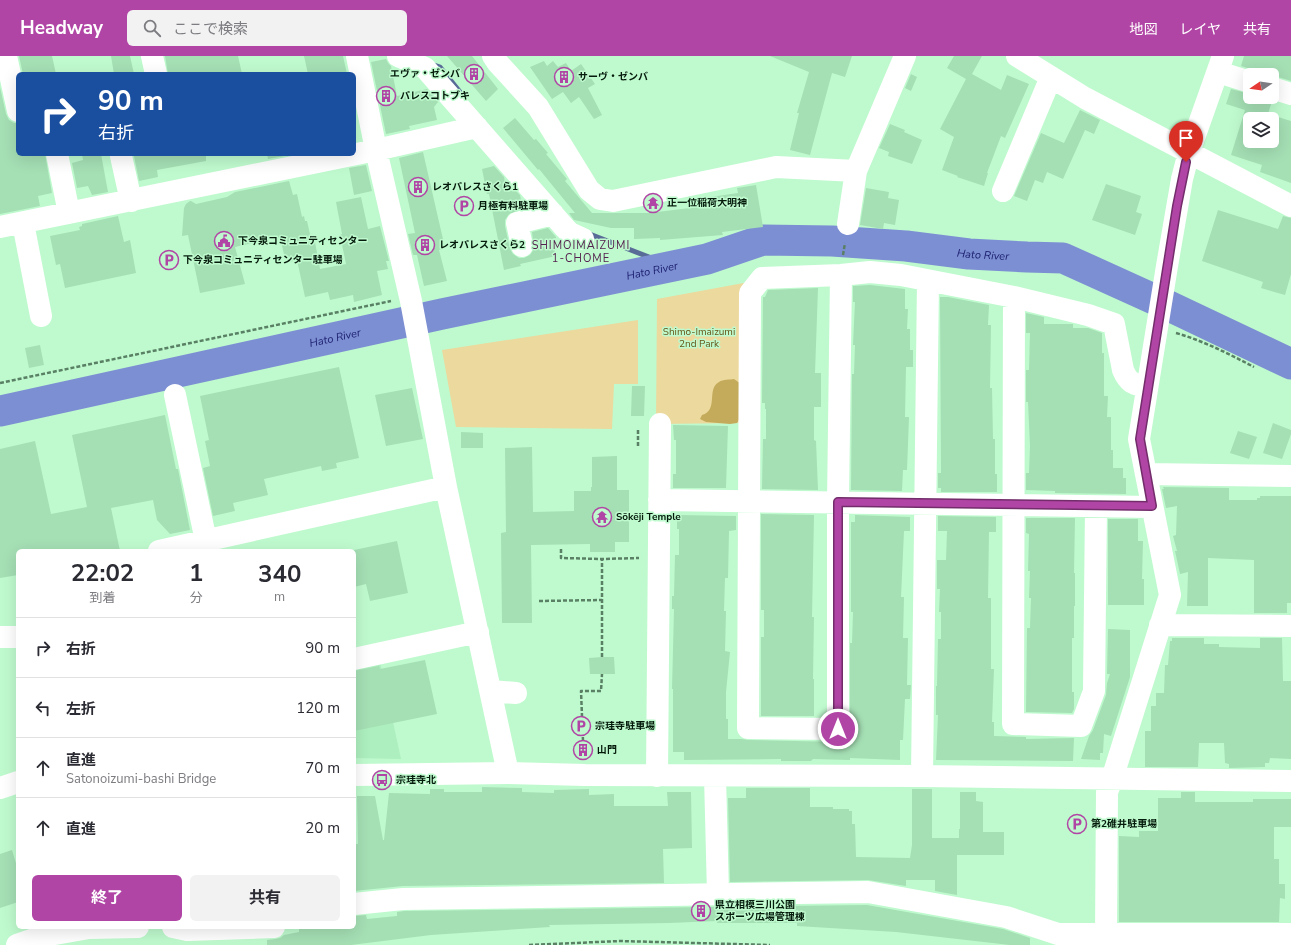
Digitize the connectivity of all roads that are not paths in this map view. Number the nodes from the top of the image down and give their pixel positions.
1 (6, 56) edge
2 (152, 56) edge
3 (357, 56) edge
4 (398, 56) edge
5 (493, 56) edge
6 (905, 56) edge
7 (1017, 56) edge
8 (1221, 64) edge
9 (156, 72) edge
10 (1051, 77) junction
11 (1243, 78) edge
12 (1279, 90) edge
13 (1291, 94) edge
14 (16, 102) edge
15 (477, 127) junction
16 (376, 150) junction
17 (1189, 152) junction
18 (356, 154) edge
19 (57, 156) edge
20 (121, 156) dead end
21 (347, 156) edge
22 (856, 171) junction
23 (1003, 191) dead end
24 (131, 201) junction
25 (1291, 206) edge
26 (69, 213) junction
27 (553, 214) junction
28 (23, 223) junction
29 (0, 227) edge
30 (847, 231) road end
31 (583, 239) dead end
32 (522, 246) dead end
33 (842, 267) junction
34 (928, 281) junction
35 (1014, 297) junction
36 (41, 316) dead end
37 (1148, 387) junction
38 (175, 395) dead end
39 (660, 424) dead end
40 (1146, 474) junction
41 (1291, 476) edge
42 (446, 488) junction
43 (659, 500) junction
44 (749, 501) junction
45 (838, 502) junction
46 (926, 504) junction
47 (1014, 504) junction
48 (1152, 506) junction
49 (1096, 507) junction
50 (206, 541) junction
51 (168, 549) edge
52 (1160, 625) junction
53 (1291, 626) edge
54 (478, 632) junction
55 (0, 637) edge
56 (16, 637) edge
57 (356, 659) edge
58 (491, 692) junction
59 (516, 693) dead end
60 (508, 773) junction
61 (356, 775) edge
62 (657, 776) junction
63 (715, 776) junction
64 (922, 776) junction
65 (1112, 779) junction
66 (1291, 780) edge
67 (16, 783) edge
68 (0, 788) edge
69 (718, 894) junction
70 (356, 904) edge
71 (83, 929) edge
72 (182, 929) edge
73 (216, 929) edge
74 (1106, 934) junction
75 (1291, 934) edge
76 (17, 945) edge

1 - 14 street
2 - 9 street
3 - 16 street
4 - 15 street
5 - 22 street
6 - 22 street
7 - 10 street
8 - 11 street
8 - 17 street
10 - 17 street
10 - 23 street
12 - 13 street
15 - 16 street
15 - 27 street
16 - 18 street
16 - 42 street
17 - 25 street
17 - 37 street
19 - 26 street
20 - 24 street
21 - 24 street
22 - 30 street
24 - 26 street
26 - 28 street
27 - 31 street
27 - 32 street
28 - 29 street
28 - 36 street
33 - 34 street
33 - 44 street
33 - 45 street
34 - 35 street
34 - 46 street
35 - 37 street
35 - 47 street
37 - 40 street
38 - 50 street
39 - 43 street
40 - 41 street
40 - 48 street
42 - 50 street
42 - 54 street
43 - 44 street
43 - 62 street
44 - 45 street
44 - 45 street
45 - 46 street
46 - 47 street
46 - 64 street
47 - 49 street
47 - 49 street
48 - 49 street
48 - 52 street
50 - 51 street
52 - 53 street
52 - 65 street
54 - 57 street
54 - 58 street
55 - 56 street
58 - 59 street
58 - 60 street
60 - 61 street
60 - 62 street
62 - 63 street
63 - 64 street
63 - 69 street
64 - 65 street
65 - 66 street
65 - 74 street
67 - 68 street
69 - 70 street
69 - 74 street
71 - 76 street
72 - 73 street
74 - 75 street

